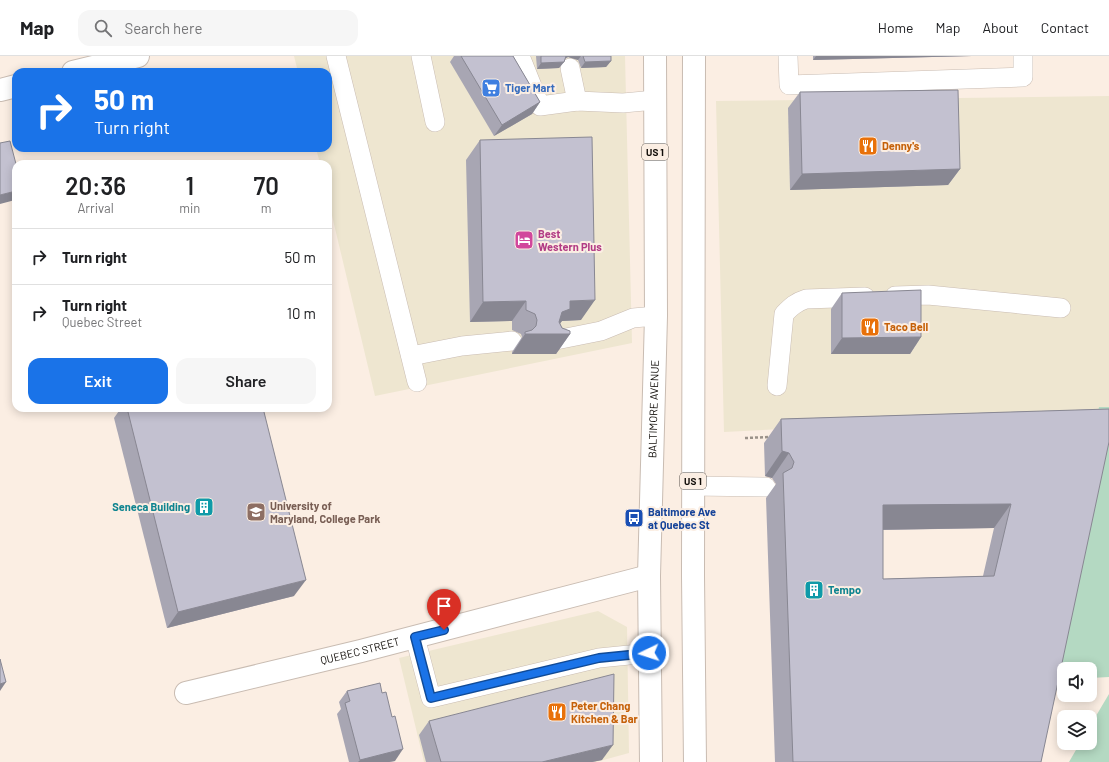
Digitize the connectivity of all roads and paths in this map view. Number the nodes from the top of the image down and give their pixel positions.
1 (138, 56) edge
2 (336, 56) edge
3 (421, 56) edge
4 (520, 56) edge
5 (655, 56) edge
6 (694, 56) edge
7 (788, 56) edge
8 (1023, 56) edge
9 (89, 68) edge
10 (570, 68) dead end
11 (12, 87) edge
12 (0, 90) edge
13 (655, 100) junction
14 (577, 101) junction
15 (436, 122) dead end
16 (1061, 308) dead end
17 (656, 316) junction
18 (556, 340) edge
19 (512, 341) dead end
20 (411, 356) junction
21 (417, 382) dead end
22 (777, 386) dead end
23 (777, 437) dead end
24 (745, 438) dead end
25 (693, 486) junction
26 (766, 487) dead end
27 (649, 576) junction
28 (415, 637) junction
29 (649, 653) junction
30 (186, 693) dead end
31 (651, 762) edge
32 (695, 762) edge

1 - 9 main road
2 - 20 lane
3 - 15 lane
4 - 14 lane
5 - 13 main road, BALTIMORE AVENUE / US 1
6 - 25 main road, US 1
7 - 8 lane
10 - 14 lane
11 - 12 main road
13 - 14 lane
13 - 17 main road, BALTIMORE AVENUE / US 1
16 - 22 lane
17 - 18 lane
17 - 27 main road, BALTIMORE AVENUE / US 1
19 - 20 lane
20 - 21 lane
23 - 24 path
25 - 26 lane
25 - 32 main road, US 1
27 - 28 main road, QUEBEC STREET
27 - 29 main road, BALTIMORE AVENUE / US 1
28 - 29 lane
28 - 30 main road, QUEBEC STREET
29 - 31 main road, BALTIMORE AVENUE / US 1

